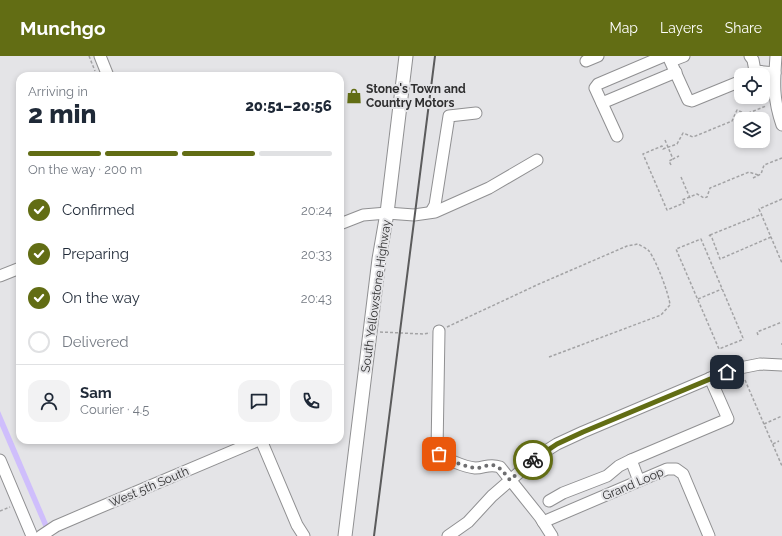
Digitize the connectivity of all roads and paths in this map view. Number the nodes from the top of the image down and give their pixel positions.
1 (89, 56) edge
2 (100, 56) edge
3 (406, 56) edge
4 (598, 56) edge
5 (684, 56) edge
6 (750, 56) edge
7 (776, 56) edge
8 (668, 58) edge
9 (586, 61) dead end
10 (753, 68) edge
11 (95, 71) dead end
12 (106, 72) edge
13 (676, 72) junction
14 (770, 73) edge
15 (775, 73) junction
16 (734, 84) edge
17 (602, 103) junction
18 (766, 106) dead end
19 (476, 113) dead end
20 (782, 125) edge
21 (617, 136) dead end
22 (665, 140) dead end
23 (668, 148) junction
24 (679, 156) dead end
25 (782, 158) edge
26 (673, 159) junction
27 (537, 160) dead end
28 (671, 165) dead end
29 (758, 175) junction
30 (681, 177) dead end
31 (753, 178) dead end
32 (690, 198) junction
33 (782, 199) edge
34 (431, 212) junction
35 (387, 213) junction
36 (762, 214) junction
37 (344, 222) edge
38 (771, 237) junction
39 (782, 261) edge
40 (16, 270) edge
41 (0, 276) edge
42 (722, 289) junction
43 (698, 299) junction
44 (782, 322) edge
45 (439, 331) junction
46 (370, 332) junction
47 (757, 334) dead end
48 (548, 358) dead end
49 (782, 365) edge
50 (710, 378) junction
51 (745, 380) dead end
52 (782, 416) edge
53 (764, 424) junction
54 (779, 441) dead end
55 (250, 444) edge
56 (262, 444) edge
57 (773, 444) junction
58 (0, 460) edge
59 (631, 460) junction
60 (782, 466) edge
61 (510, 480) junction
62 (639, 481) junction
63 (549, 501) dead end
64 (10, 507) dead end
65 (0, 511) edge
66 (543, 522) junction
67 (32, 536) edge
68 (41, 536) edge
69 (304, 536) edge
70 (345, 536) edge
71 (448, 536) edge
72 (552, 536) edge
73 (709, 536) edge

1 - 11 path
2 - 12 street
3 - 35 main road, South Yellowstone Highway
4 - 9 street
5 - 8 street
6 - 10 street
7 - 15 street
8 - 13 street
8 - 17 street
13 - 16 street
13 - 17 street
14 - 15 street
15 - 20 street
17 - 21 street
18 - 23 path
19 - 34 street
22 - 23 path
23 - 26 path
23 - 32 path
24 - 26 path
25 - 29 path
26 - 28 path
27 - 34 street
29 - 31 path
29 - 32 path
30 - 32 path
33 - 36 path
34 - 35 street
35 - 37 street
35 - 46 main road, South Yellowstone Highway
36 - 38 path
36 - 38 path
38 - 39 path
40 - 41 street
42 - 43 path
42 - 43 path
42 - 43 path
44 - 47 path
45 - 46 path
45 - 48 path
45 - 61 street
46 - 70 main road, South Yellowstone Highway
49 - 50 street
50 - 59 street
50 - 61 street
51 - 53 path
52 - 53 path
53 - 57 path
54 - 57 path
55 - 68 street, West 5th South
56 - 69 street
57 - 60 path
58 - 67 street
59 - 62 street
59 - 63 street
61 - 66 street
61 - 71 street
62 - 66 street, Grand Loop
62 - 73 street, Grand Loop
64 - 65 path
66 - 72 street

